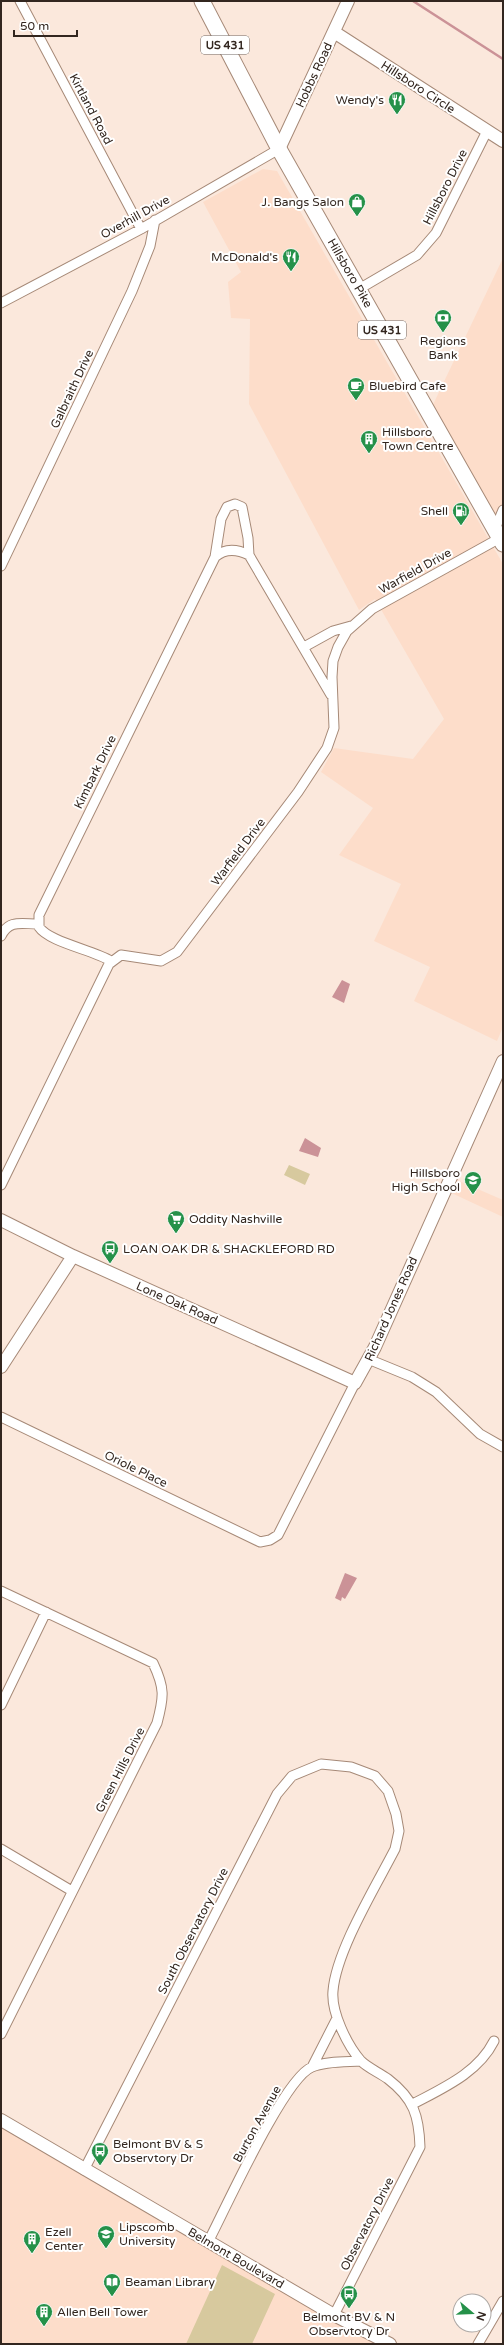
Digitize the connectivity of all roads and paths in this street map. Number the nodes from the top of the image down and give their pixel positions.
1 (20, 1) edge
2 (202, 1) edge
3 (348, 1) edge
4 (334, 32) junction
5 (487, 131) junction
6 (503, 141) edge
7 (279, 149) junction
8 (155, 220) junction
9 (141, 228) junction
10 (359, 289) junction
11 (1, 303) edge
12 (503, 510) edge
13 (499, 537) edge
14 (249, 555) junction
15 (215, 557) junction
16 (1, 566) edge
17 (351, 626) junction
18 (304, 647) junction
19 (332, 697) junction
20 (38, 924) junction
21 (1, 936) edge
22 (111, 961) junction
23 (503, 1061) edge
24 (1, 1185) edge
25 (1, 1220) edge
26 (73, 1256) junction
27 (368, 1359) junction
28 (1, 1367) edge
29 (355, 1382) junction
30 (1, 1417) edge
31 (503, 1448) edge
32 (260, 1542) joint
33 (1, 1591) edge
34 (46, 1612) junction
35 (1, 1704) edge
36 (1, 1850) edge
37 (72, 1891) junction
38 (336, 2020) junction
39 (1, 2034) edge
40 (494, 2041) dead end
41 (361, 2061) junction
42 (312, 2067) junction
43 (413, 2104) junction
44 (1, 2120) edge
45 (84, 2170) junction
46 (208, 2242) junction
47 (503, 2301) edge
48 (334, 2315) junction
49 (390, 2344) edge
50 (478, 2344) edge

1 - 9 street, Kirtland Road
2 - 7 main road, Hillsboro Pike / US 431
3 - 4 street, Hobbs Road
4 - 5 street, Hillsboro Circle
4 - 7 street, Hobbs Road
5 - 6 street, Hillsboro Circle
5 - 10 street, Hillsboro Drive
7 - 8 street, Overhill Drive
7 - 10 main road, Hillsboro Pike / US 431
8 - 9 street, Overhill Drive
8 - 16 street, Galbraith Drive
9 - 11 street, Overhill Drive
10 - 13 main road, Hillsboro Pike / US 431
12 - 13 street
13 - 17 street, Warfield Drive
14 - 15 street
14 - 15 street, Kimbark Drive
14 - 18 street, Kimbark Drive
15 - 20 street, Kimbark Drive
17 - 18 street
17 - 19 street, Warfield Drive
18 - 19 street, Kimbark Drive
19 - 22 street, Warfield Drive
20 - 21 street
20 - 22 street
22 - 24 street
23 - 27 street, Richard Jones Road
25 - 26 street, Lone Oak Road
26 - 28 street
26 - 29 street, Lone Oak Road
27 - 29 street, Richard Jones Road
27 - 31 street
29 - 32 street, Richard Jones Road
30 - 32 street, Oriole Place
33 - 34 street, Green Hills Drive
34 - 35 street
34 - 37 street, Green Hills Drive
36 - 37 street
37 - 39 street, Green Hills Drive
38 - 41 street
38 - 42 street
38 - 45 street, South Observatory Drive
40 - 43 street
41 - 42 street
41 - 43 street
42 - 46 street, Burton Avenue
43 - 48 street, Observatory Drive
44 - 45 street, Belmont Boulevard
45 - 46 street, Belmont Boulevard
46 - 48 street, Belmont Boulevard
47 - 50 street
48 - 49 street, Belmont Boulevard

